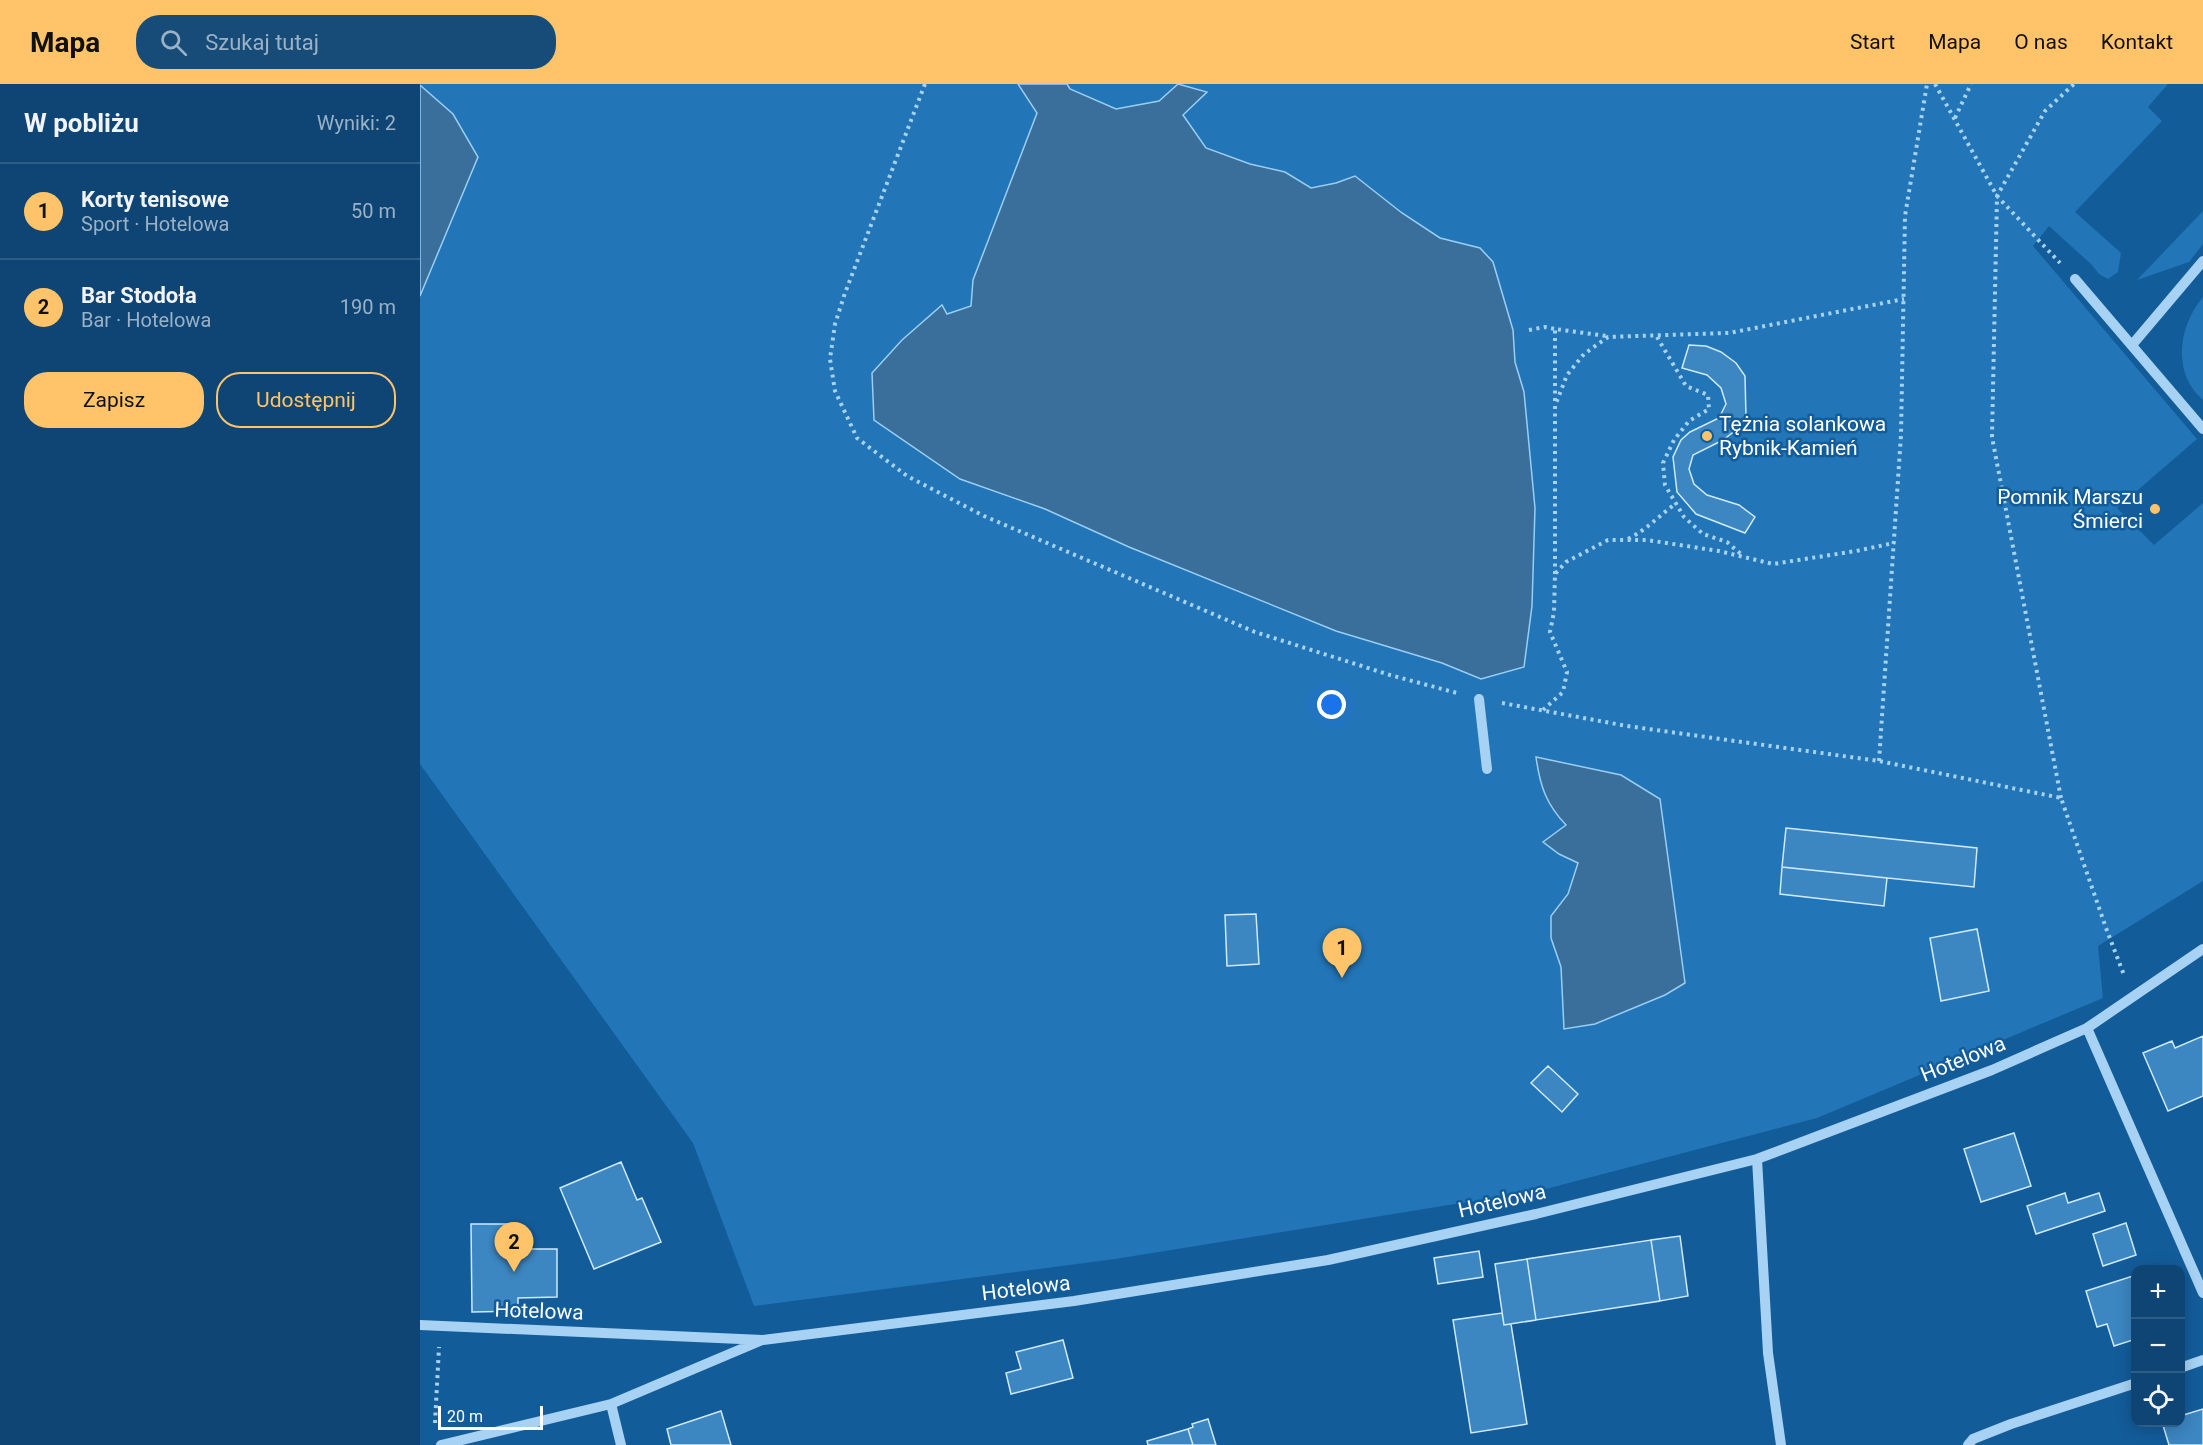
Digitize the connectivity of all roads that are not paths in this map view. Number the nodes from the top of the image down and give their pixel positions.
1 (2203, 261) edge
2 (2075, 279) road end
3 (2132, 345) junction
4 (2203, 429) edge
5 (1479, 699) road end
6 (1487, 769) dead end
7 (2203, 949) edge
8 (2087, 1028) junction
9 (1757, 1159) junction
10 (2203, 1293) edge
11 (420, 1325) edge
12 (763, 1340) junction
13 (2203, 1360) edge
14 (2185, 1367) edge
15 (2131, 1385) edge
16 (611, 1404) junction
17 (441, 1445) edge
18 (621, 1445) edge
19 (1781, 1445) edge
20 (1968, 1445) edge

1 - 3 street
2 - 3 street
3 - 4 street
5 - 6 street
7 - 8 street, Hotelowa
8 - 9 street, Hotelowa
8 - 10 street
9 - 12 street, Hotelowa
9 - 19 street
11 - 12 street, Hotelowa
12 - 16 street, Hotelowa
13 - 14 street
15 - 20 street
16 - 17 street, Hotelowa
16 - 18 street

